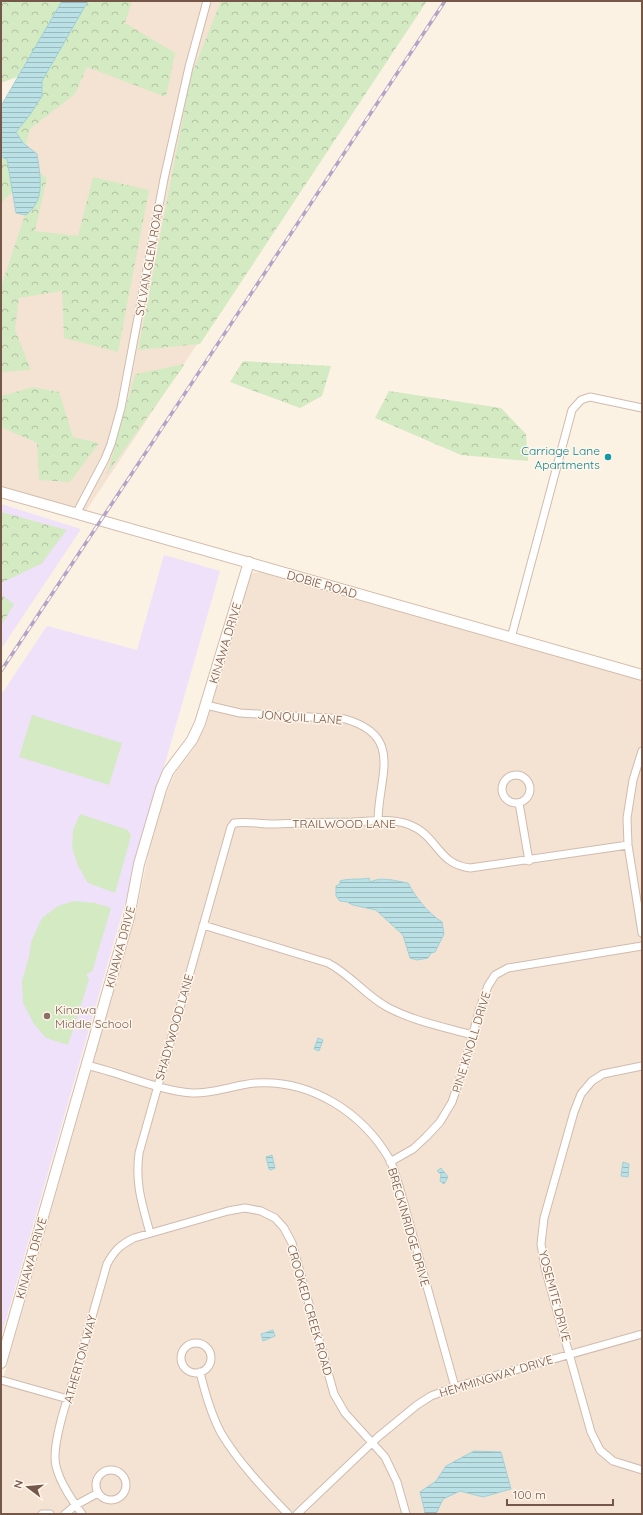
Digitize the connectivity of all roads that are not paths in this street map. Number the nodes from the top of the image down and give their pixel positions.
1 (207, 1) edge
2 (642, 408) edge
3 (1, 492) edge
4 (76, 514) junction
5 (249, 562) junction
6 (511, 638) junction
7 (642, 675) edge
8 (206, 705) junction
9 (642, 751) edge
10 (519, 803) junction
11 (378, 821) junction
12 (234, 823) joint
13 (628, 845) junction
14 (529, 861) junction
15 (203, 925) junction
16 (642, 933) edge
17 (642, 946) edge
18 (472, 1035) junction
19 (86, 1065) junction
20 (642, 1066) edge
21 (157, 1086) junction
22 (390, 1162) junction
23 (150, 1233) junction
24 (642, 1334) edge
25 (570, 1353) junction
26 (1, 1363) edge
27 (200, 1372) junction
28 (1, 1380) edge
29 (455, 1386) junction
30 (68, 1399) junction
31 (372, 1442) junction
32 (642, 1470) edge
33 (98, 1493) junction
34 (76, 1505) junction
35 (42, 1514) edge
36 (50, 1514) edge
37 (65, 1514) edge
38 (82, 1514) edge
39 (288, 1514) edge
40 (296, 1514) edge
41 (406, 1514) edge

1 - 4 street, SYLVAN GLEN ROAD
2 - 6 street
3 - 4 street, DOBIE ROAD
4 - 5 street, DOBIE ROAD
5 - 6 street, DOBIE ROAD
5 - 8 street, KINAWA DRIVE
6 - 7 street, DOBIE ROAD
8 - 11 street, JONQUIL LANE
8 - 19 street, KINAWA DRIVE
9 - 13 street
10 - 10 street
10 - 14 street
11 - 12 street, TRAILWOOD LANE
11 - 14 street, TRAILWOOD LANE
12 - 15 street, SHADYWOOD LANE
13 - 14 street, TRAILWOOD LANE
13 - 16 street
15 - 18 street
15 - 21 street, SHADYWOOD LANE
17 - 18 street, PINE KNOLL DRIVE
18 - 22 street, PINE KNOLL DRIVE
19 - 21 street, BRECKINRIDGE DRIVE
19 - 26 street, KINAWA DRIVE
20 - 25 street, YOSEMITE DRIVE
21 - 22 street, BRECKINRIDGE DRIVE
21 - 23 street, SHADYWOOD LANE
22 - 29 street, BRECKINRIDGE DRIVE
23 - 30 street, ATHERTON WAY
23 - 31 street, CROOKED CREEK ROAD
24 - 25 street, HEMMINGWAY DRIVE
25 - 29 street, HEMMINGWAY DRIVE
25 - 32 street, YOSEMITE DRIVE
27 - 27 street
27 - 39 street
28 - 30 street
29 - 31 street, HEMMINGWAY DRIVE
30 - 34 street, ATHERTON WAY
31 - 40 street, HEMMINGWAY DRIVE
31 - 41 street, CROOKED CREEK ROAD
33 - 33 street
33 - 34 street
34 - 37 street
34 - 38 street
35 - 36 street

